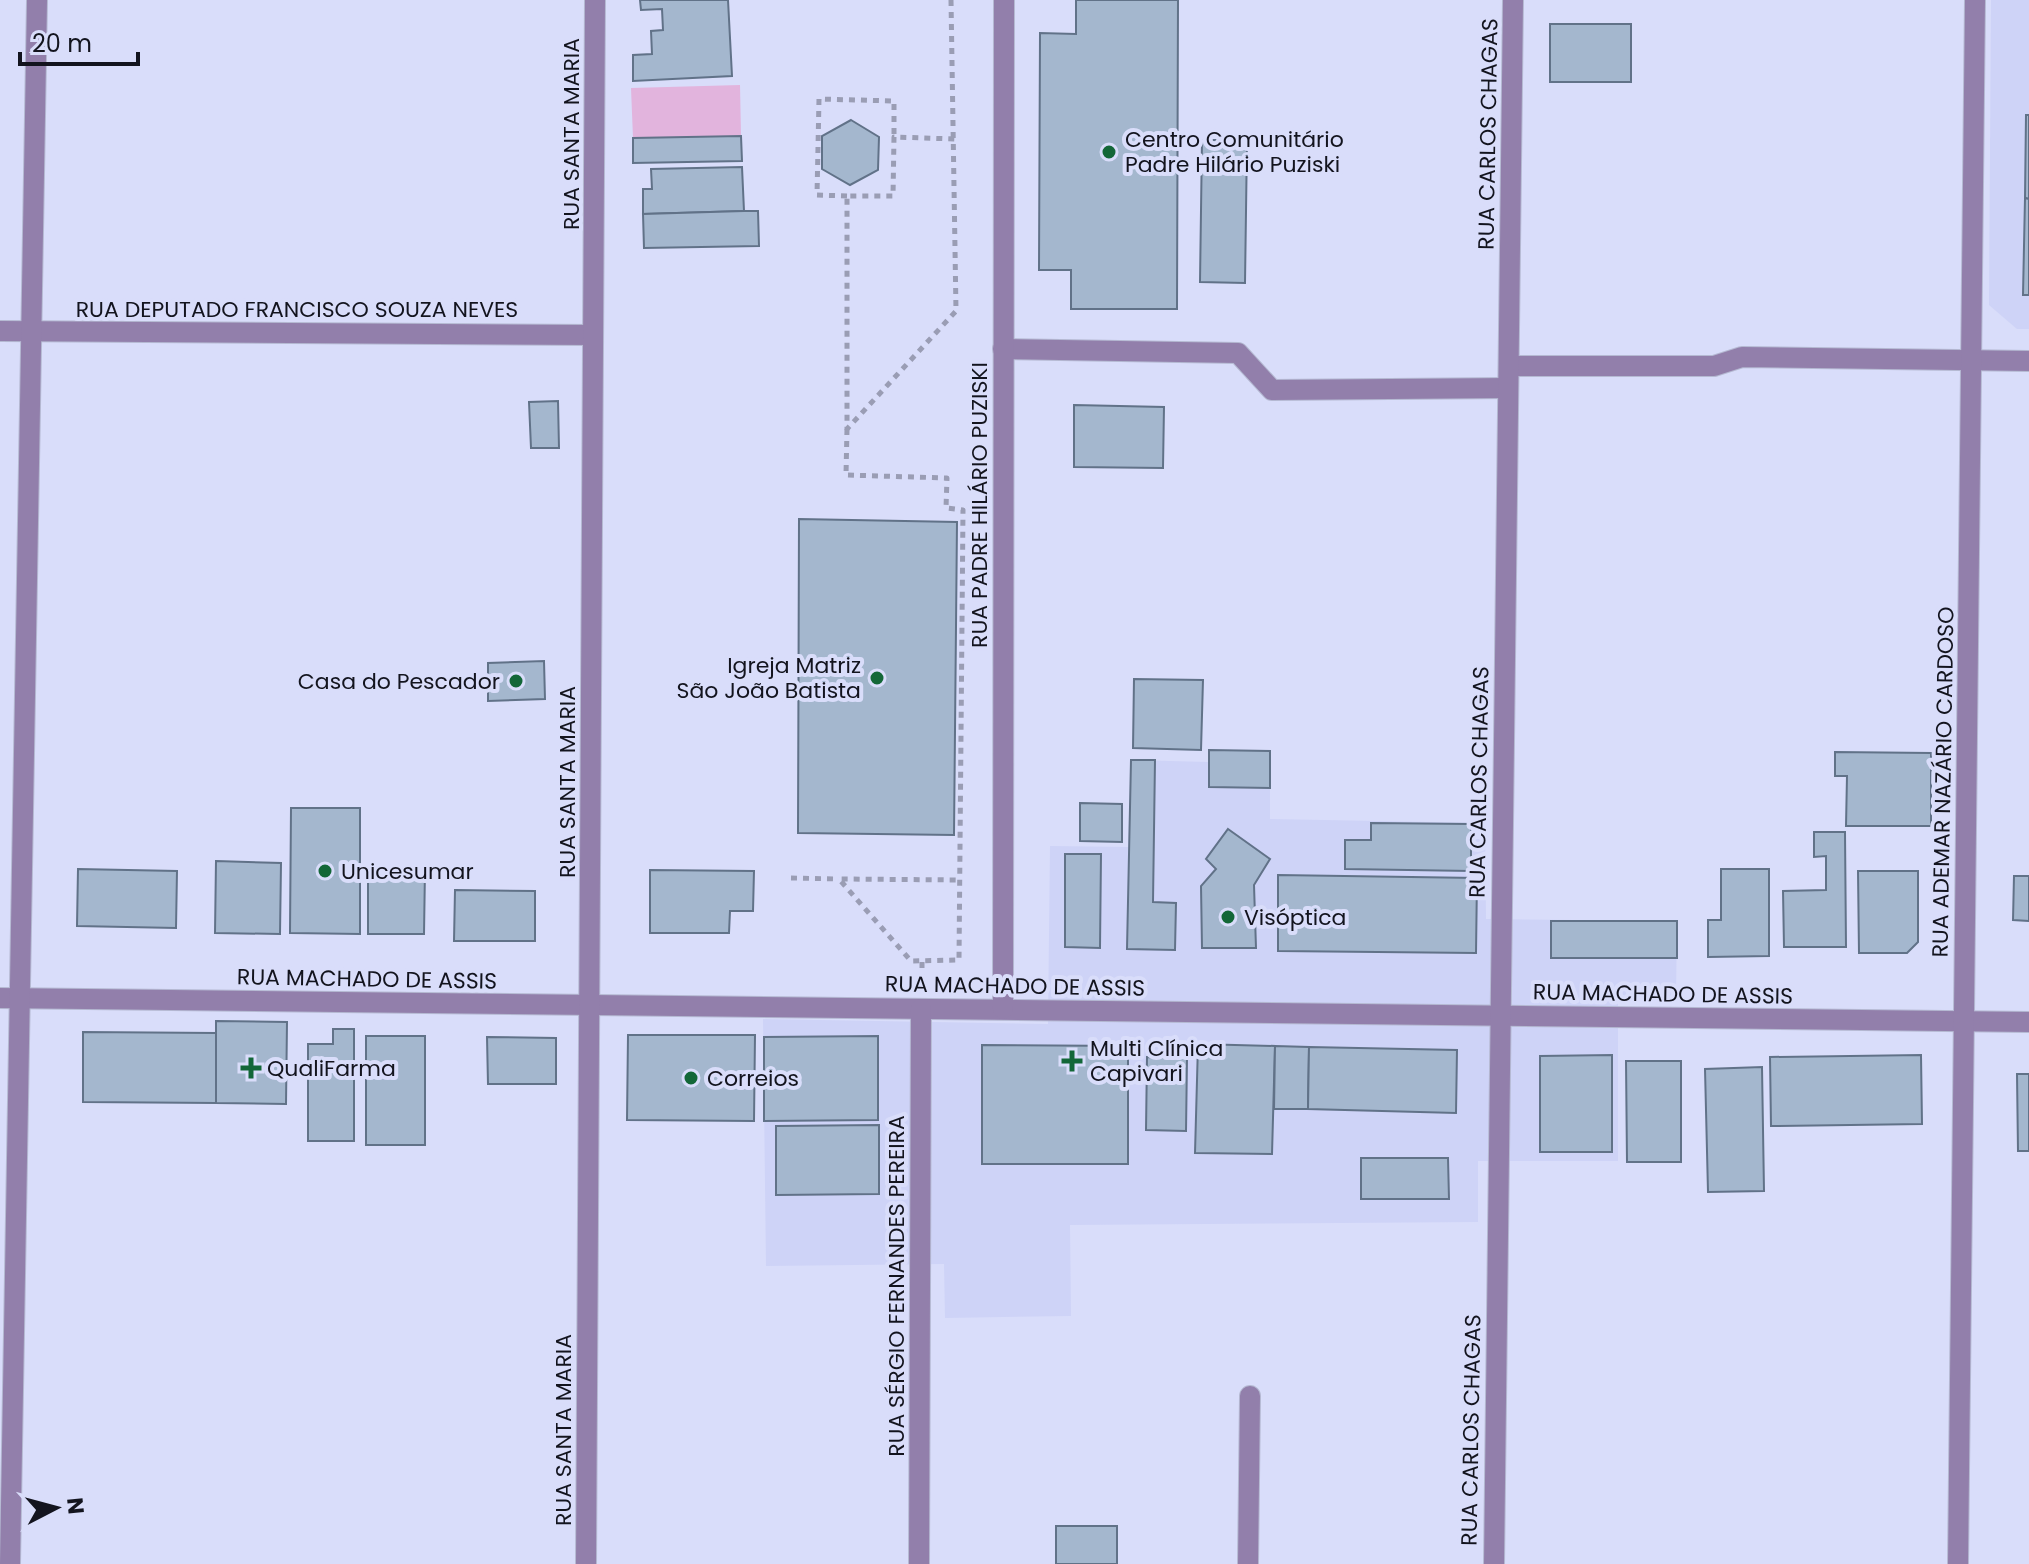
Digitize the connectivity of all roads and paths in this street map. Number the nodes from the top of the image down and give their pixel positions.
1 (37, 0) edge
2 (595, 0) edge
3 (951, 0) edge
4 (1004, 0) edge
5 (1513, 0) edge
6 (1975, 0) edge
7 (894, 137) junction
8 (955, 139) junction
9 (847, 196) junction
10 (0, 331) edge
11 (32, 331) junction
12 (593, 335) junction
13 (1003, 349) junction
14 (1971, 360) junction
15 (2029, 361) edge
16 (1509, 366) junction
17 (1508, 388) junction
18 (847, 429) junction
19 (791, 878) dead end
20 (839, 879) junction
21 (960, 880) junction
22 (10, 998) edge
23 (590, 1005) junction
24 (921, 1009) junction
25 (1003, 1009) junction
26 (1501, 1016) junction
27 (1964, 1021) junction
28 (2029, 1022) edge
29 (1250, 1396) dead end
30 (10, 1564) edge
31 (586, 1564) edge
32 (919, 1564) edge
33 (1248, 1564) edge
34 (1494, 1564) edge
35 (1958, 1564) edge

1 - 11 street
2 - 12 street, RUA SANTA MARIA
3 - 8 path
4 - 13 street, RUA PADRE HILÁRIO PUZISKI
5 - 16 street, RUA CARLOS CHAGAS
6 - 14 street, RUA ADEMAR NAZÁRIO CARDOSO
7 - 8 path
7 - 9 path
7 - 9 path
8 - 18 path
9 - 18 path
10 - 11 street, RUA DEPUTADO FRANCISCO SOUZA NEVES
11 - 12 street, RUA DEPUTADO FRANCISCO SOUZA NEVES
11 - 22 street
12 - 23 street, RUA SANTA MARIA
13 - 17 street
13 - 25 street, RUA PADRE HILÁRIO PUZISKI
14 - 15 street
14 - 16 street
14 - 27 street, RUA ADEMAR NAZÁRIO CARDOSO
16 - 17 street, RUA CARLOS CHAGAS
17 - 26 street, RUA CARLOS CHAGAS
18 - 21 path
19 - 20 path
20 - 21 path
20 - 21 path
22 - 23 street, RUA MACHADO DE ASSIS
22 - 30 street
23 - 24 street, RUA MACHADO DE ASSIS
23 - 31 street, RUA SANTA MARIA
24 - 25 street, RUA MACHADO DE ASSIS
24 - 32 street, RUA SÉRGIO FERNANDES PEREIRA
25 - 26 street, RUA MACHADO DE ASSIS
26 - 27 street, RUA MACHADO DE ASSIS
26 - 34 street, RUA CARLOS CHAGAS
27 - 28 street, RUA MACHADO DE ASSIS
27 - 35 street, RUA ADEMAR NAZÁRIO CARDOSO
29 - 33 street

